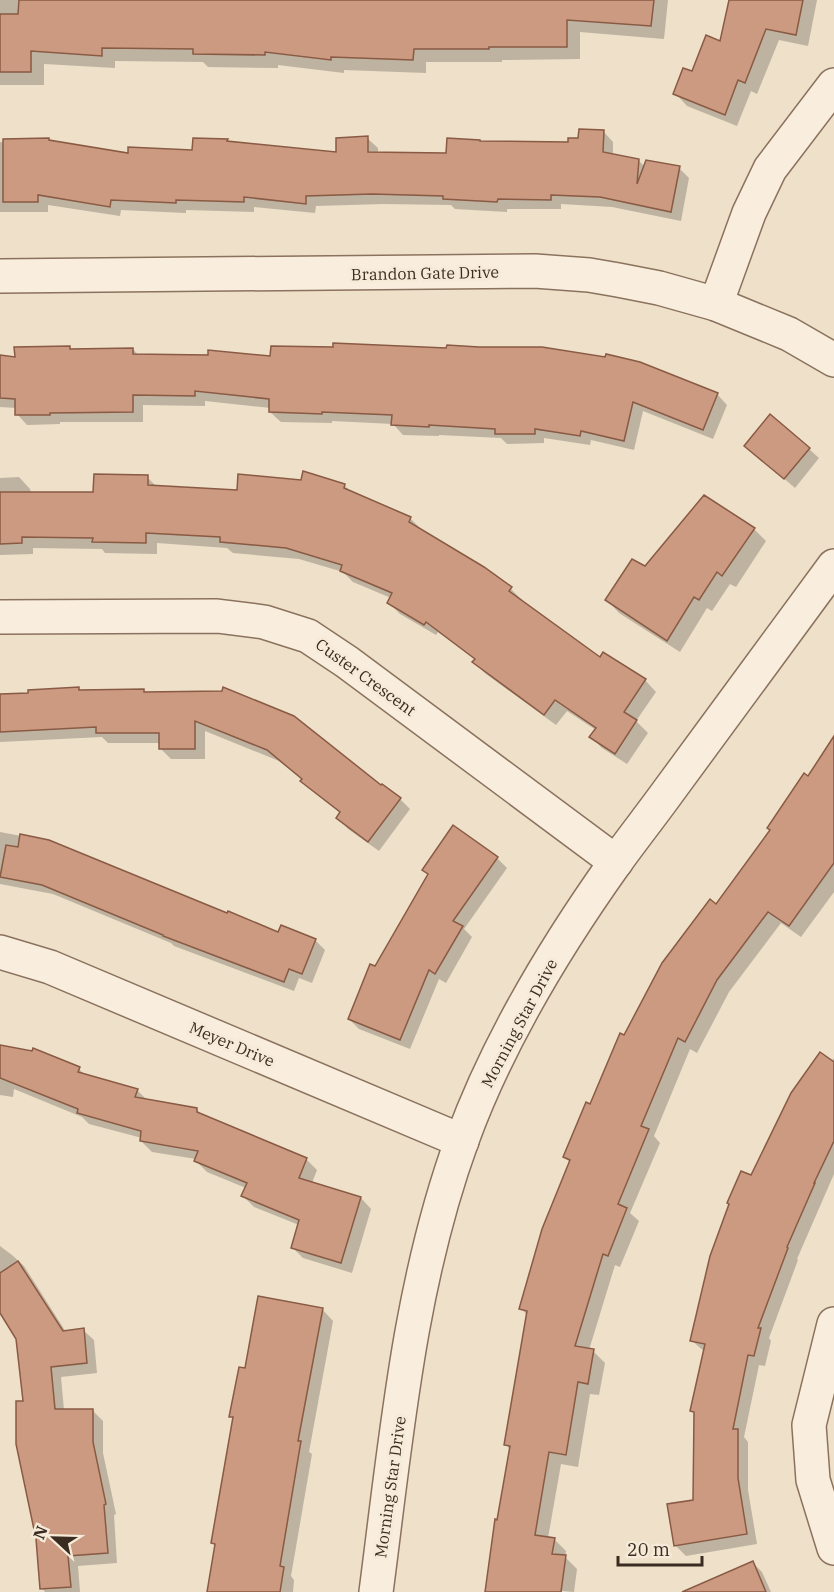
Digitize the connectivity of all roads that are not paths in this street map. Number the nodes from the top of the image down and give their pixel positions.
1 (834, 85) edge
2 (0, 276) edge
3 (716, 304) junction
4 (834, 360) edge
5 (834, 566) edge
6 (0, 617) edge
7 (616, 862) junction
8 (0, 952) edge
9 (462, 1141) junction
10 (834, 1324) edge
11 (834, 1548) edge
12 (376, 1592) edge

1 - 3 street
2 - 3 street, Brandon Gate Drive
3 - 4 street, Brandon Gate Drive
5 - 7 street, Morning Star Drive
6 - 7 street, Custer Crescent
7 - 9 street, Morning Star Drive
8 - 9 street, Meyer Drive
9 - 12 street, Morning Star Drive
10 - 11 street

